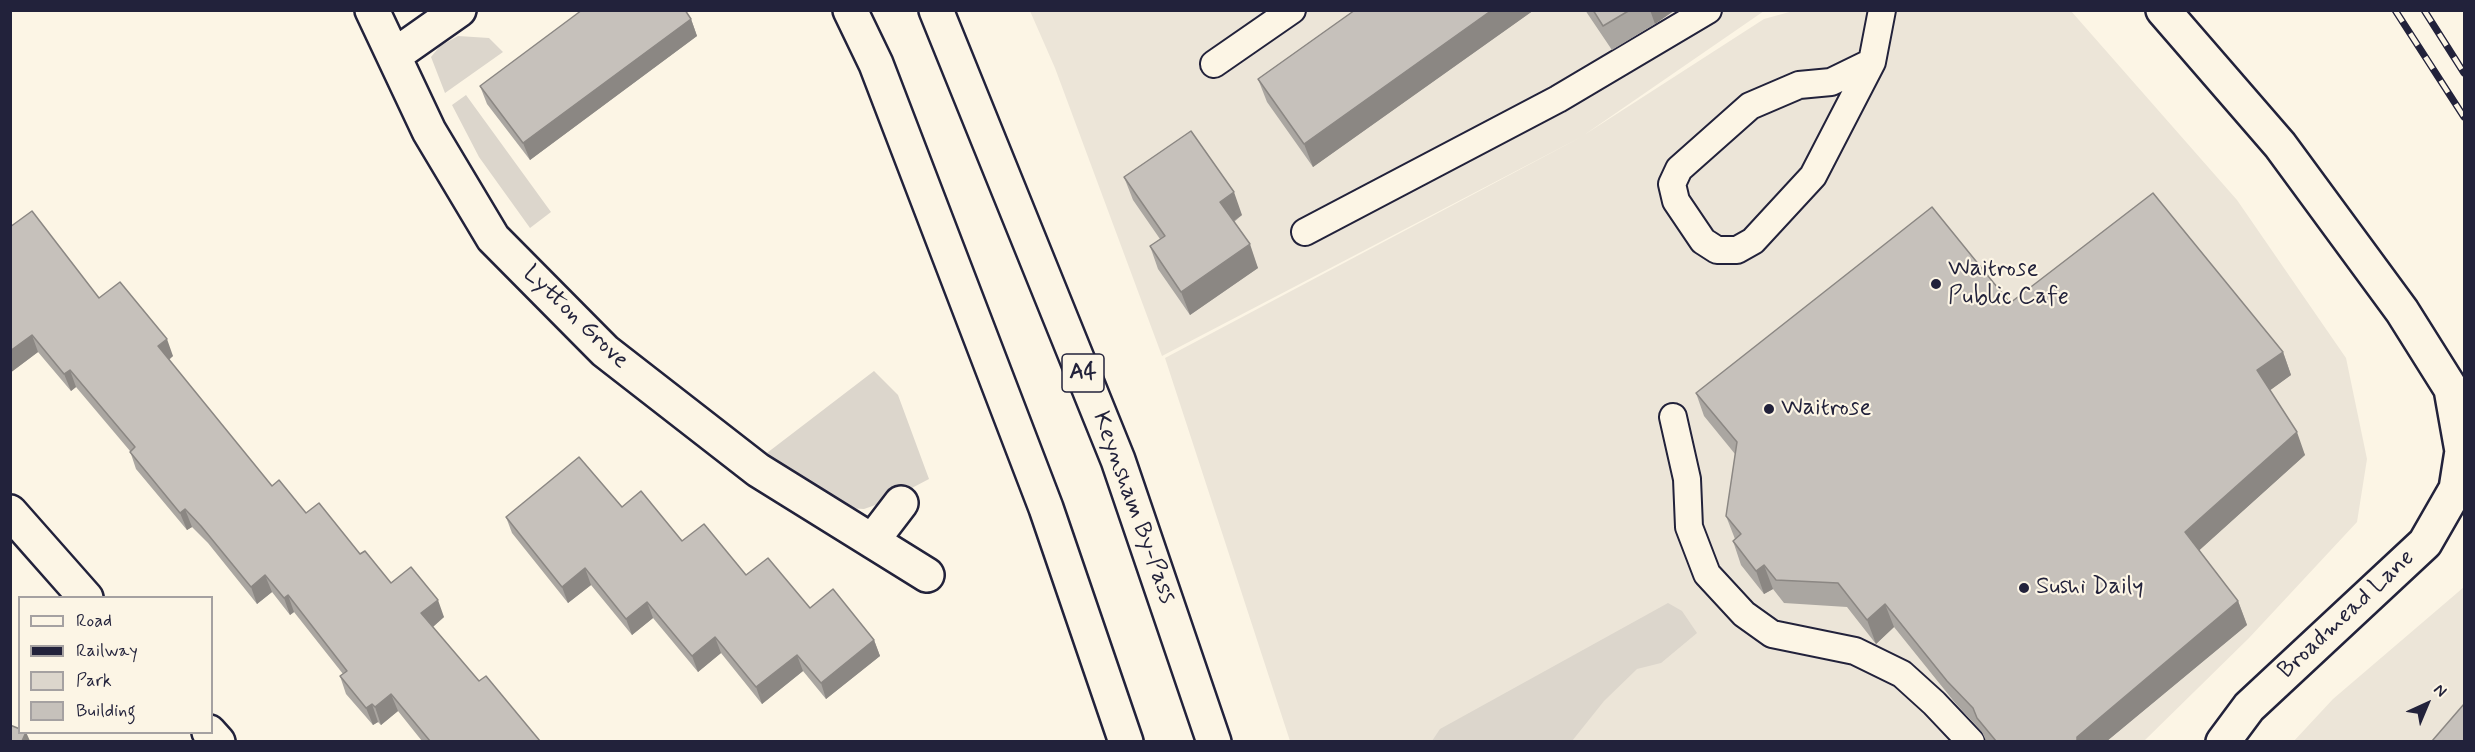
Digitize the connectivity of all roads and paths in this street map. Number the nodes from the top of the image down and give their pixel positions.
1 (372, 10) edge
2 (459, 10) edge
3 (850, 10) edge
4 (936, 10) edge
5 (1292, 10) edge
6 (1708, 10) edge
7 (1882, 10) edge
8 (2163, 10) edge
9 (395, 55) junction
10 (1872, 62) junction
11 (1214, 64) dead end
12 (1305, 232) dead end
13 (1673, 417) dead end
14 (2460, 488) edge
15 (901, 502) dead end
16 (10, 512) edge
17 (872, 541) junction
18 (927, 575) dead end
19 (85, 596) edge
20 (1934, 703) junction
21 (1126, 741) edge
22 (1214, 741) edge
23 (1950, 741) edge
24 (1971, 741) edge
25 (2223, 741) edge

1 - 9 main road, Lytton Grove
2 - 9 main road
3 - 21 main road
4 - 22 main road, Keynsham By-Pass / A4
5 - 11 lane
6 - 12 lane
7 - 10 lane
8 - 14 main road
9 - 17 main road, Lytton Grove
10 - 10 lane
13 - 20 lane
14 - 25 main road, Broadmead Lane
15 - 17 main road
16 - 19 main road
17 - 18 main road, Lytton Grove
20 - 23 lane
20 - 24 lane

